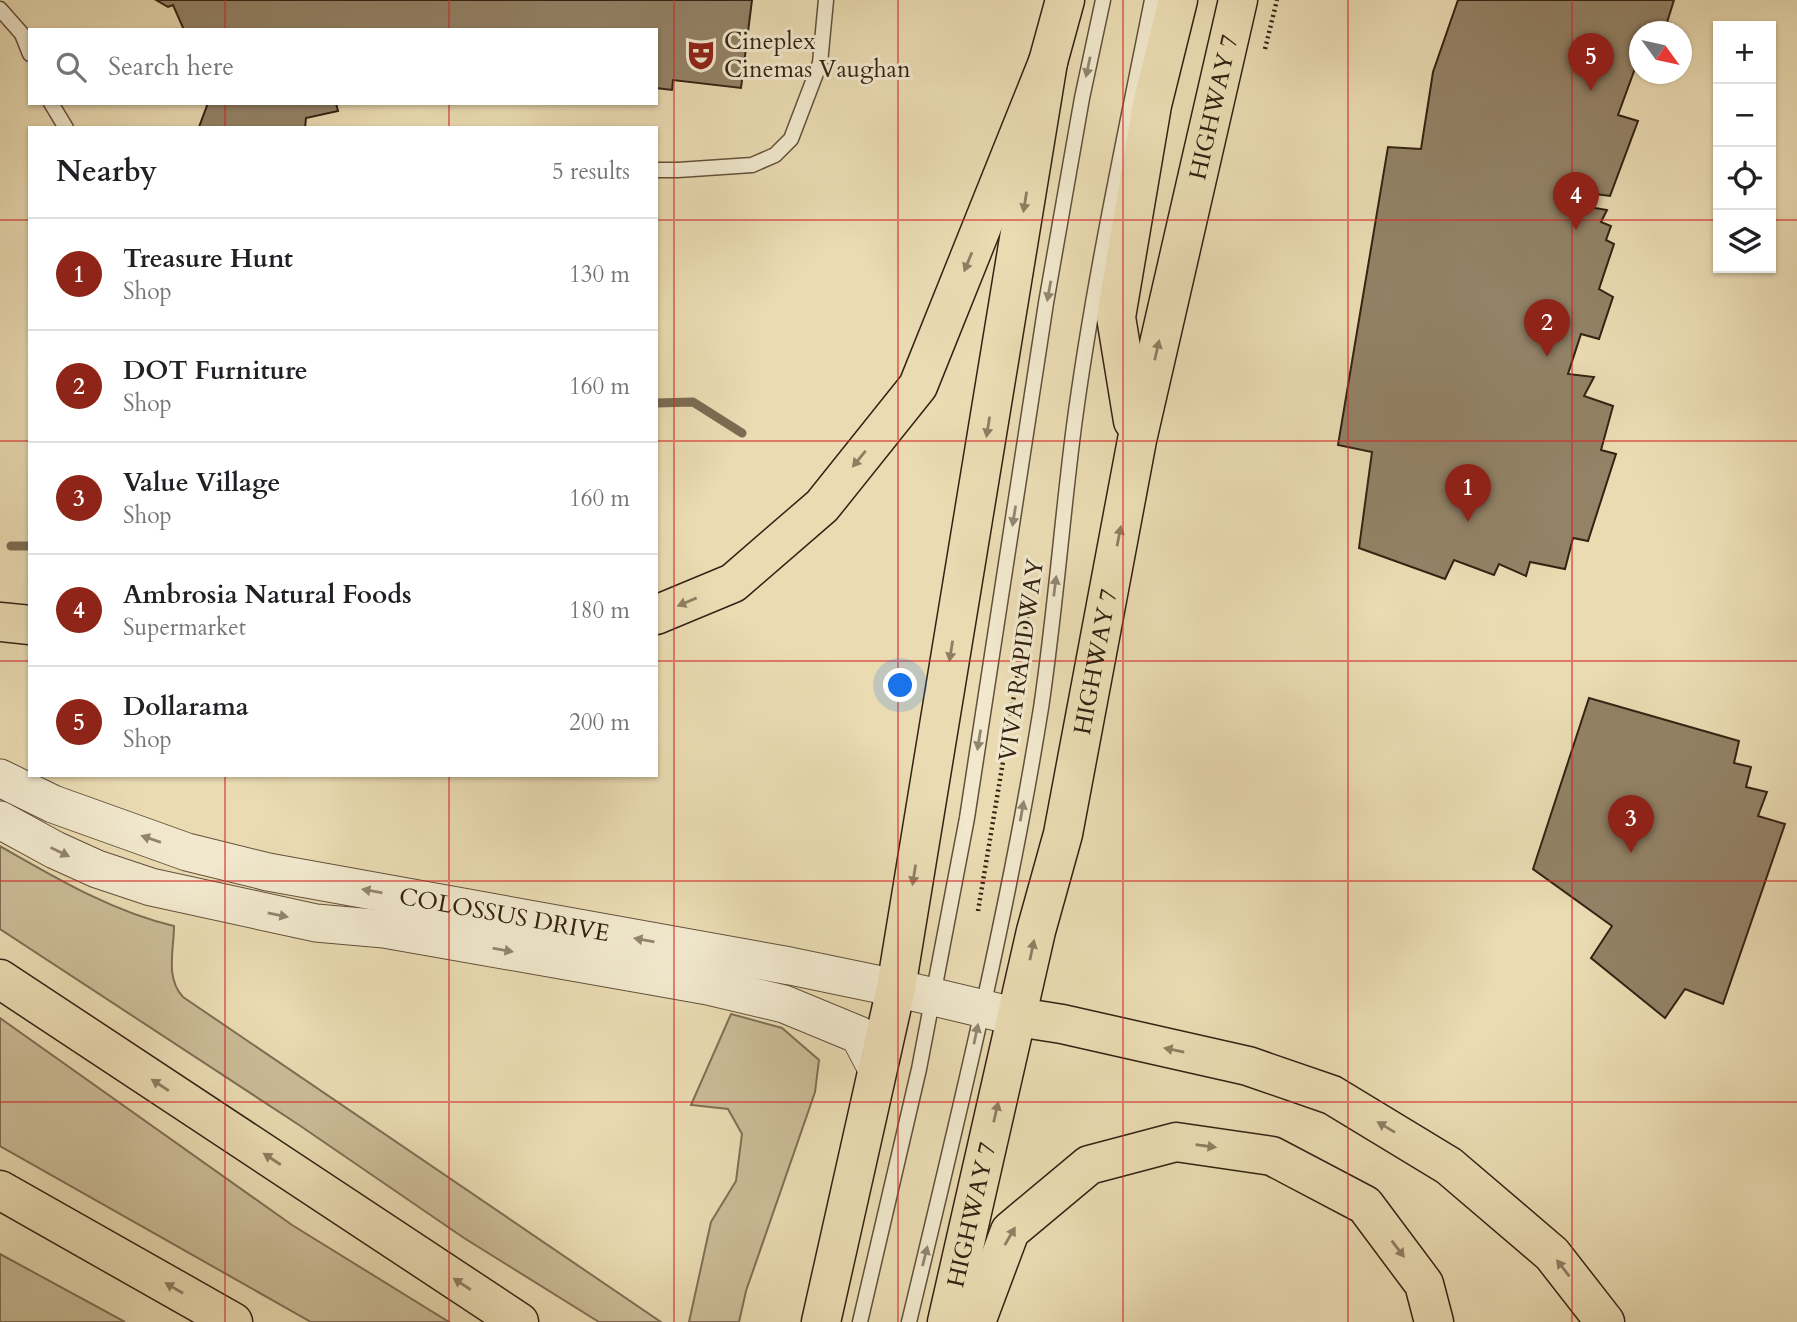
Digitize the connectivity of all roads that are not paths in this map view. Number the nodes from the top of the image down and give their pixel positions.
1 (826, 0) edge
2 (1065, 0) edge
3 (1103, 0) edge
4 (1152, 0) edge
5 (1178, 0) edge
6 (1238, 0) edge
7 (0, 9) edge
8 (28, 49) edge
9 (1048, 62) junction
10 (52, 105) edge
11 (65, 126) edge
12 (658, 170) edge
13 (1137, 440) junction
14 (658, 614) edge
15 (0, 622) edge
16 (28, 625) edge
17 (0, 778) edge
18 (0, 820) edge
19 (710, 969) junction
20 (0, 979) edge
21 (896, 988) junction
22 (933, 996) junction
23 (1000, 1013) junction
24 (877, 1069) junction
25 (0, 1190) edge
26 (233, 1322) edge
27 (519, 1322) edge
28 (821, 1322) edge
29 (860, 1322) edge
30 (909, 1322) edge
31 (947, 1322) edge
32 (976, 1322) edge
33 (1434, 1322) edge
34 (1605, 1322) edge

1 - 12 lane
2 - 9 main road
3 -> 22 lane, VIVA RAPIDWAY
23 -> 4 lane, VIVA RAPIDWAY
5 - 13 main road
13 -> 6 main road, HIGHWAY 7
7 - 8 lane
9 -> 14 main road
9 -> 21 main road
10 - 11 lane
23 -> 13 main road, HIGHWAY 7
15 - 16 main road
19 -> 17 street, COLOSSUS DRIVE
18 -> 19 street, COLOSSUS DRIVE
19 - 21 street, COLOSSUS DRIVE
19 - 24 street, COLOSSUS DRIVE
27 -> 20 main road
21 - 22 street, COLOSSUS DRIVE
21 - 24 main road
22 - 23 street, COLOSSUS DRIVE
22 - 29 lane, VIVA RAPIDWAY
30 -> 23 lane, VIVA RAPIDWAY
31 -> 23 main road, HIGHWAY 7
34 -> 23 main road
24 - 28 main road
26 -> 25 main road
32 -> 33 main road

